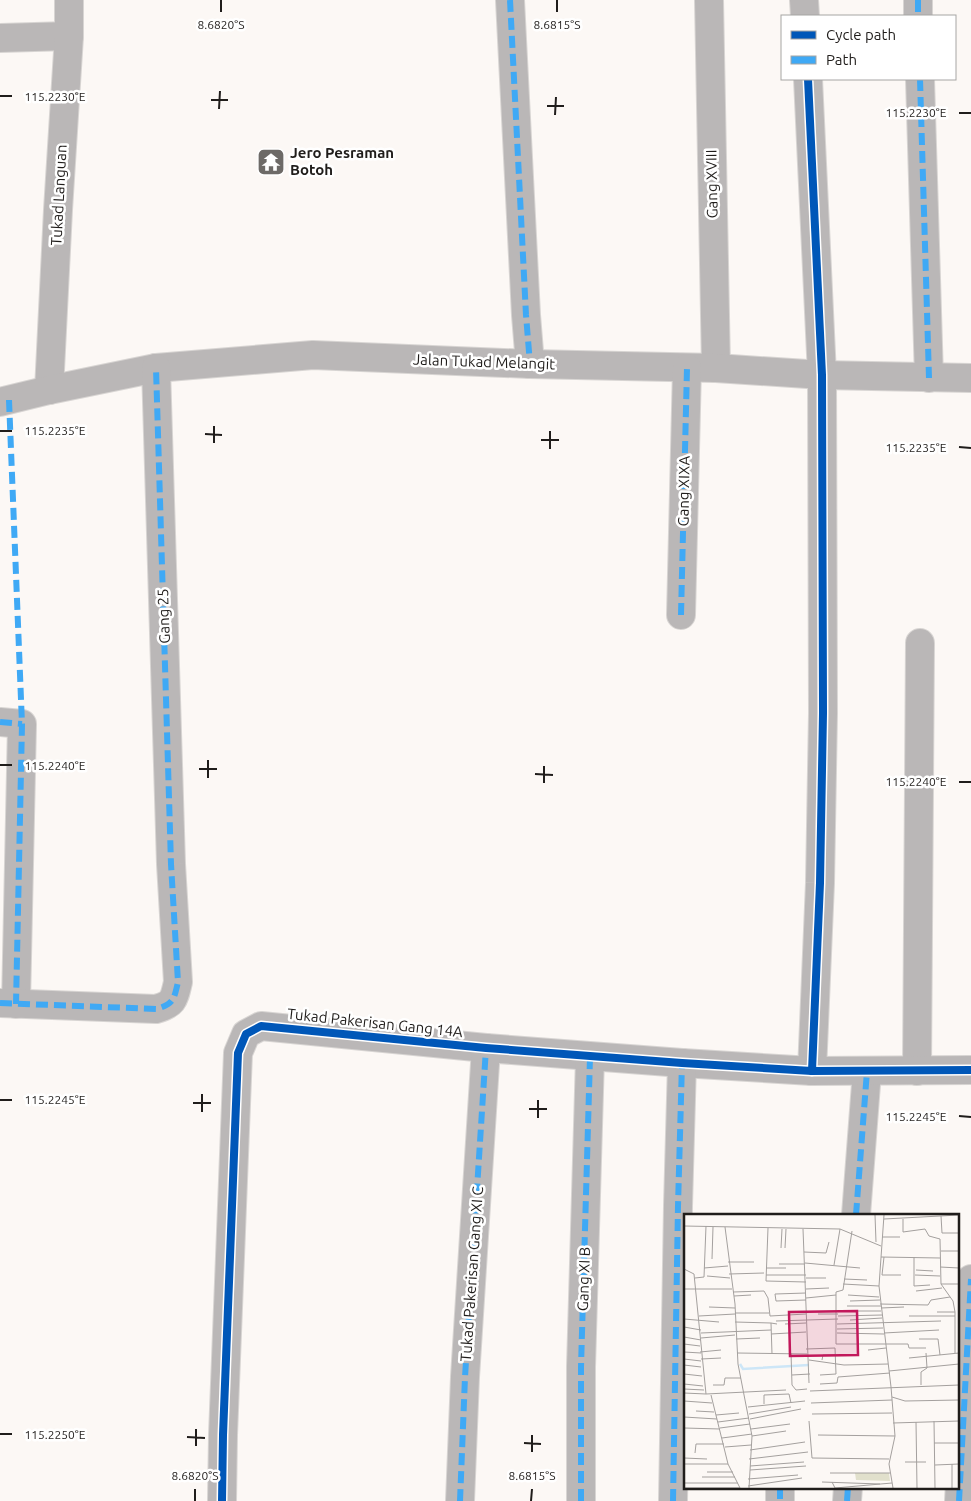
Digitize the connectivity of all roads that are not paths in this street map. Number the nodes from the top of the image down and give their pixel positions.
1 (69, 0) edge
2 (510, 0) edge
3 (709, 0) edge
4 (804, 0) edge
5 (918, 0) edge
6 (805, 15) edge
7 (918, 15) edge
8 (69, 36) junction
9 (0, 38) edge
10 (808, 80) edge
11 (920, 80) edge
12 (530, 364) junction
13 (156, 368) junction
14 (687, 368) junction
15 (716, 368) junction
16 (822, 375) junction
17 (929, 378) junction
18 (971, 378) edge
19 (49, 390) junction
20 (0, 402) edge
21 (681, 615) dead end
22 (920, 643) dead end
23 (0, 722) edge
24 (8, 1004) edge
25 (486, 1048) junction
26 (590, 1057) junction
27 (682, 1063) junction
28 (971, 1070) edge
29 (812, 1071) junction
30 (867, 1071) junction
31 (917, 1071) junction
32 (856, 1214) edge
33 (971, 1280) edge
34 (780, 1488) edge
35 (848, 1488) edge
36 (222, 1501) edge
37 (460, 1501) edge
38 (581, 1501) edge
39 (673, 1501) edge
40 (780, 1501) edge
41 (847, 1501) edge
42 (959, 1501) edge

1 - 8 street, Tukad Languan
2 - 12 street
3 - 15 street, Gang XVIII
4 - 6 street
5 - 7 street
8 - 9 street
8 - 19 street, Tukad Languan
10 - 16 street
11 - 17 street
12 - 13 street, Jalan Tukad Melangit
12 - 14 street, Jalan Tukad Melangit
13 - 19 street, Jalan Tukad Melangit
13 - 24 street, Gang 25
14 - 15 street, Jalan Tukad Melangit
14 - 21 street, Gang XIXA
15 - 16 street, Jalan Tukad Melangit
16 - 17 street, Jalan Tukad Melangit
16 - 29 street
17 - 18 street, Jalan Tukad Melangit
19 - 20 street, Jalan Tukad Melangit
22 - 31 street
23 - 24 street
25 - 26 street, Tukad Pakerisan Gang 14A
25 - 36 street, Tukad Pakerisan Gang 14A
25 - 37 street, Tukad Pakerisan Gang XI C
26 - 27 street, Tukad Pakerisan Gang 14A
26 - 38 street, Gang XI B
27 - 29 street, Tukad Pakerisan Gang 14A
27 - 39 street
28 - 31 street, Tukad Pakerisan Gang 14A
29 - 30 street, Tukad Pakerisan Gang 14A
30 - 31 street, Tukad Pakerisan Gang 14A
30 - 32 street
33 - 42 street
34 - 40 street
35 - 41 street

